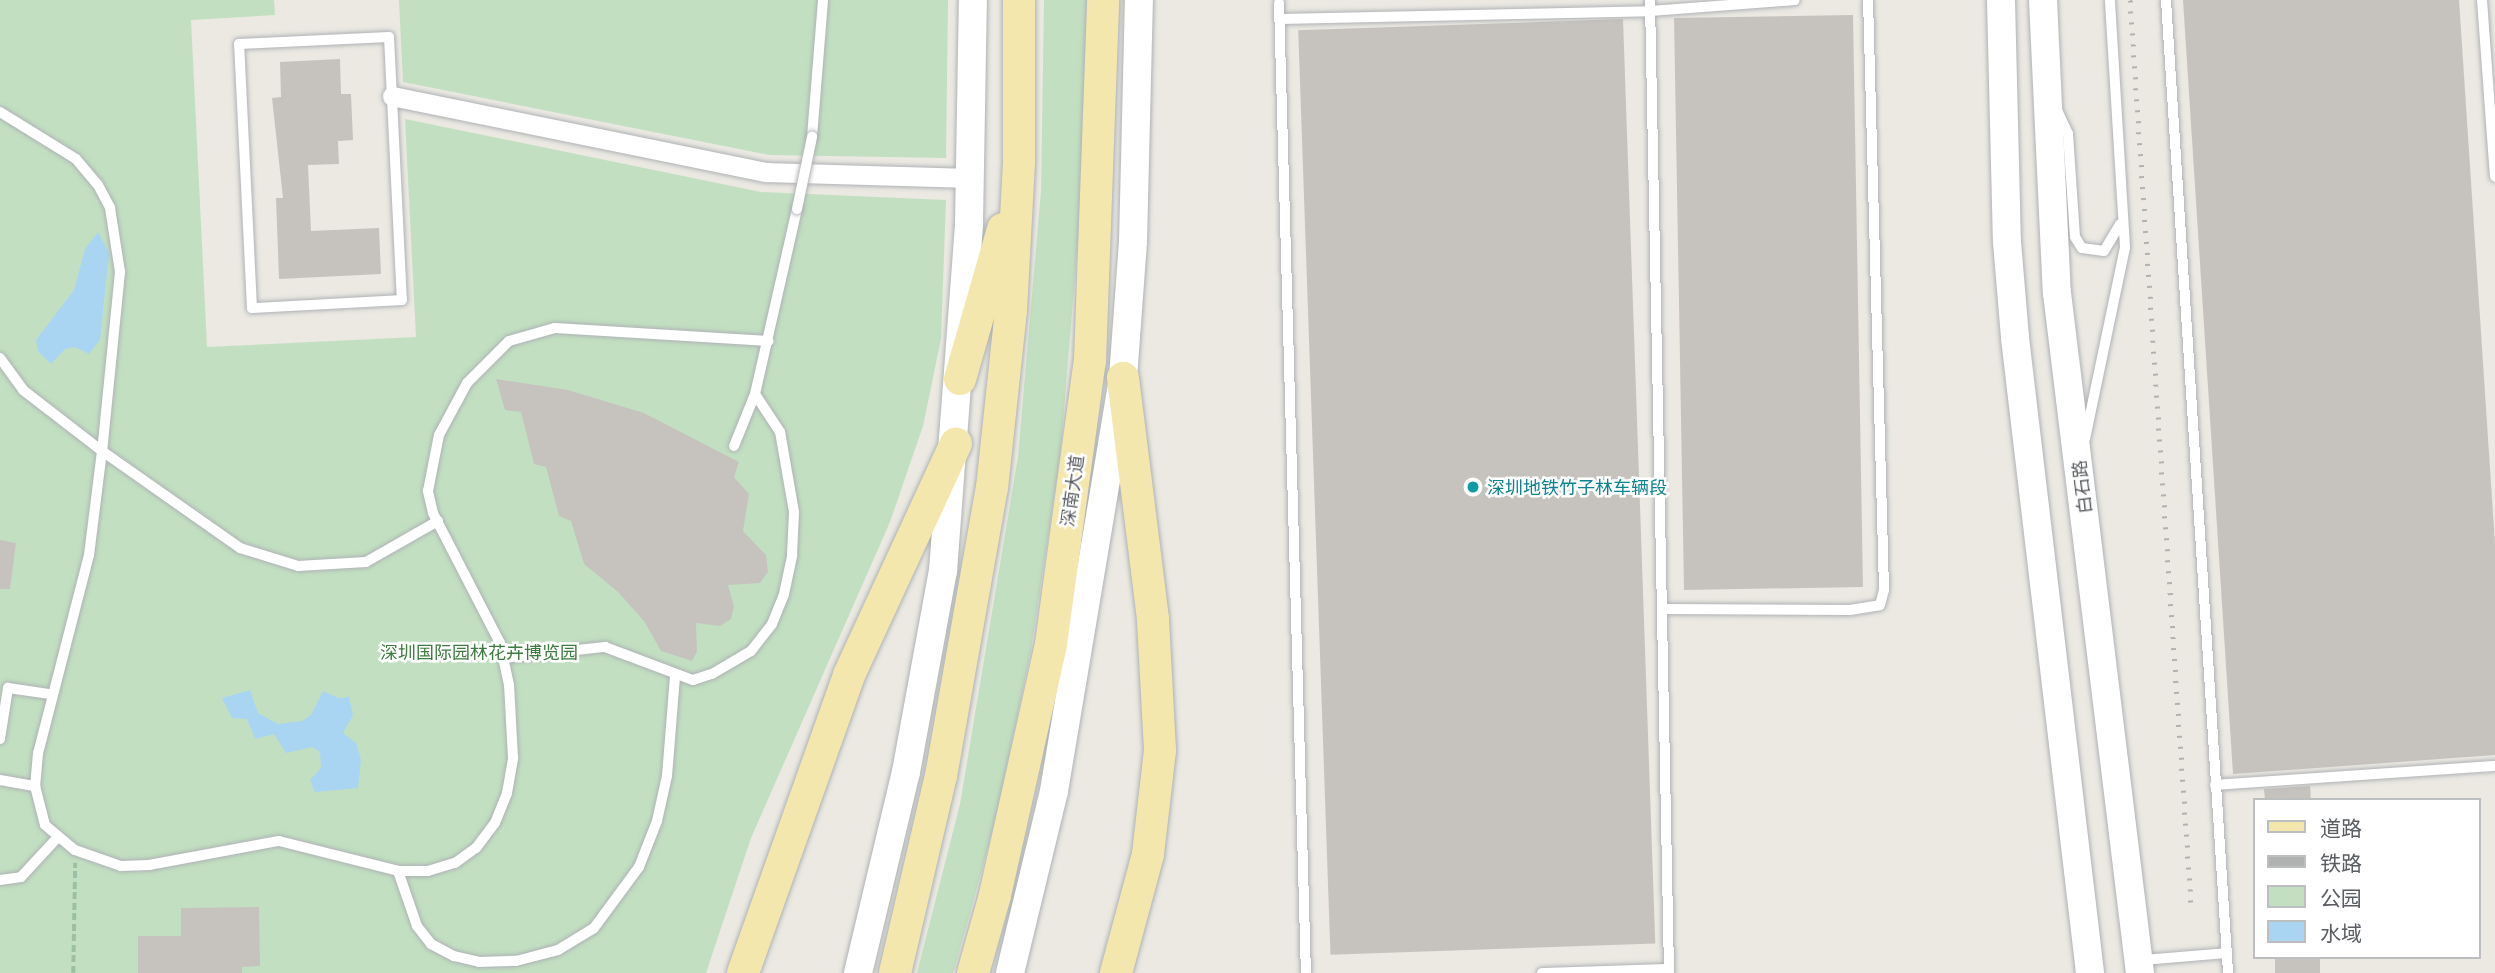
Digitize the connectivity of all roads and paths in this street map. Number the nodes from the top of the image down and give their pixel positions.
1 (822, 0) edge
2 (973, 0) edge
3 (1019, 0) edge
4 (1103, 0) edge
5 (1139, 0) edge
6 (1795, 0) edge
7 (1868, 0) edge
8 (2001, 0) edge
9 (2043, 0) edge
10 (2110, 0) edge
11 (2166, 0) edge
12 (2482, 0) edge
13 (1279, 3) dead end
14 (1650, 5) edge
15 (1280, 19) junction
16 (2045, 84) junction
17 (392, 96) junction
18 (0, 111) edge
19 (1019, 163) junction
20 (2495, 177) edge
21 (970, 178) junction
22 (2123, 210) junction
23 (769, 341) junction
24 (0, 358) edge
25 (1123, 378) junction
26 (960, 379) junction
27 (755, 394) junction
28 (956, 443) junction
29 (734, 446) dead end
30 (102, 451) junction
31 (2080, 463) junction
32 (438, 521) junction
33 (1664, 609) junction
34 (503, 658) junction
35 (675, 676) junction
36 (50, 695) junction
37 (0, 739) edge
38 (2495, 765) edge
39 (0, 780) edge
40 (2215, 785) junction
41 (35, 786) junction
42 (57, 838) junction
43 (75, 850) junction
44 (398, 871) junction
45 (0, 880) edge
46 (2227, 953) junction
47 (2139, 967) edge
48 (1669, 971) edge
49 (73, 973) edge
50 (743, 973) edge
51 (858, 973) edge
52 (895, 973) edge
53 (973, 973) edge
54 (1010, 973) edge
55 (1115, 973) edge
56 (1306, 973) edge
57 (1542, 973) edge
58 (2090, 973) edge
59 (2228, 973) edge

1 - 23 lane, bridge
2 - 21 main road
3 - 19 main road
4 - 53 main road, 深南大道
5 - 25 main road
6 - 14 lane
7 - 33 lane
8 - 58 main road
9 - 16 main road, 白石路
10 - 22 lane
11 - 40 lane
12 - 20 lane
13 - 15 lane
14 - 15 lane
14 - 33 lane
15 - 56 lane
16 - 22 lane
16 - 31 main road, 白石路
17 - 17 lane
17 - 21 street
18 - 30 lane
19 - 26 main road
19 - 52 main road
21 - 26 main road
22 - 31 lane
23 - 27 lane
23 - 32 lane
24 - 30 lane
25 - 54 main road
25 - 55 main road
26 - 28 main road
27 - 29 lane
27 - 35 lane
28 - 50 main road
28 - 51 main road
30 - 32 lane
30 - 36 lane
31 - 47 main road, 白石路
32 - 34 lane
33 - 48 lane
34 - 35 lane
34 - 44 lane
35 - 44 lane
36 - 37 lane
36 - 41 lane
38 - 40 lane
39 - 41 lane
40 - 46 lane
41 - 42 lane
42 - 43 lane
42 - 45 lane
43 - 44 lane
43 - 49 path
46 - 47 lane
46 - 59 lane
48 - 57 lane

